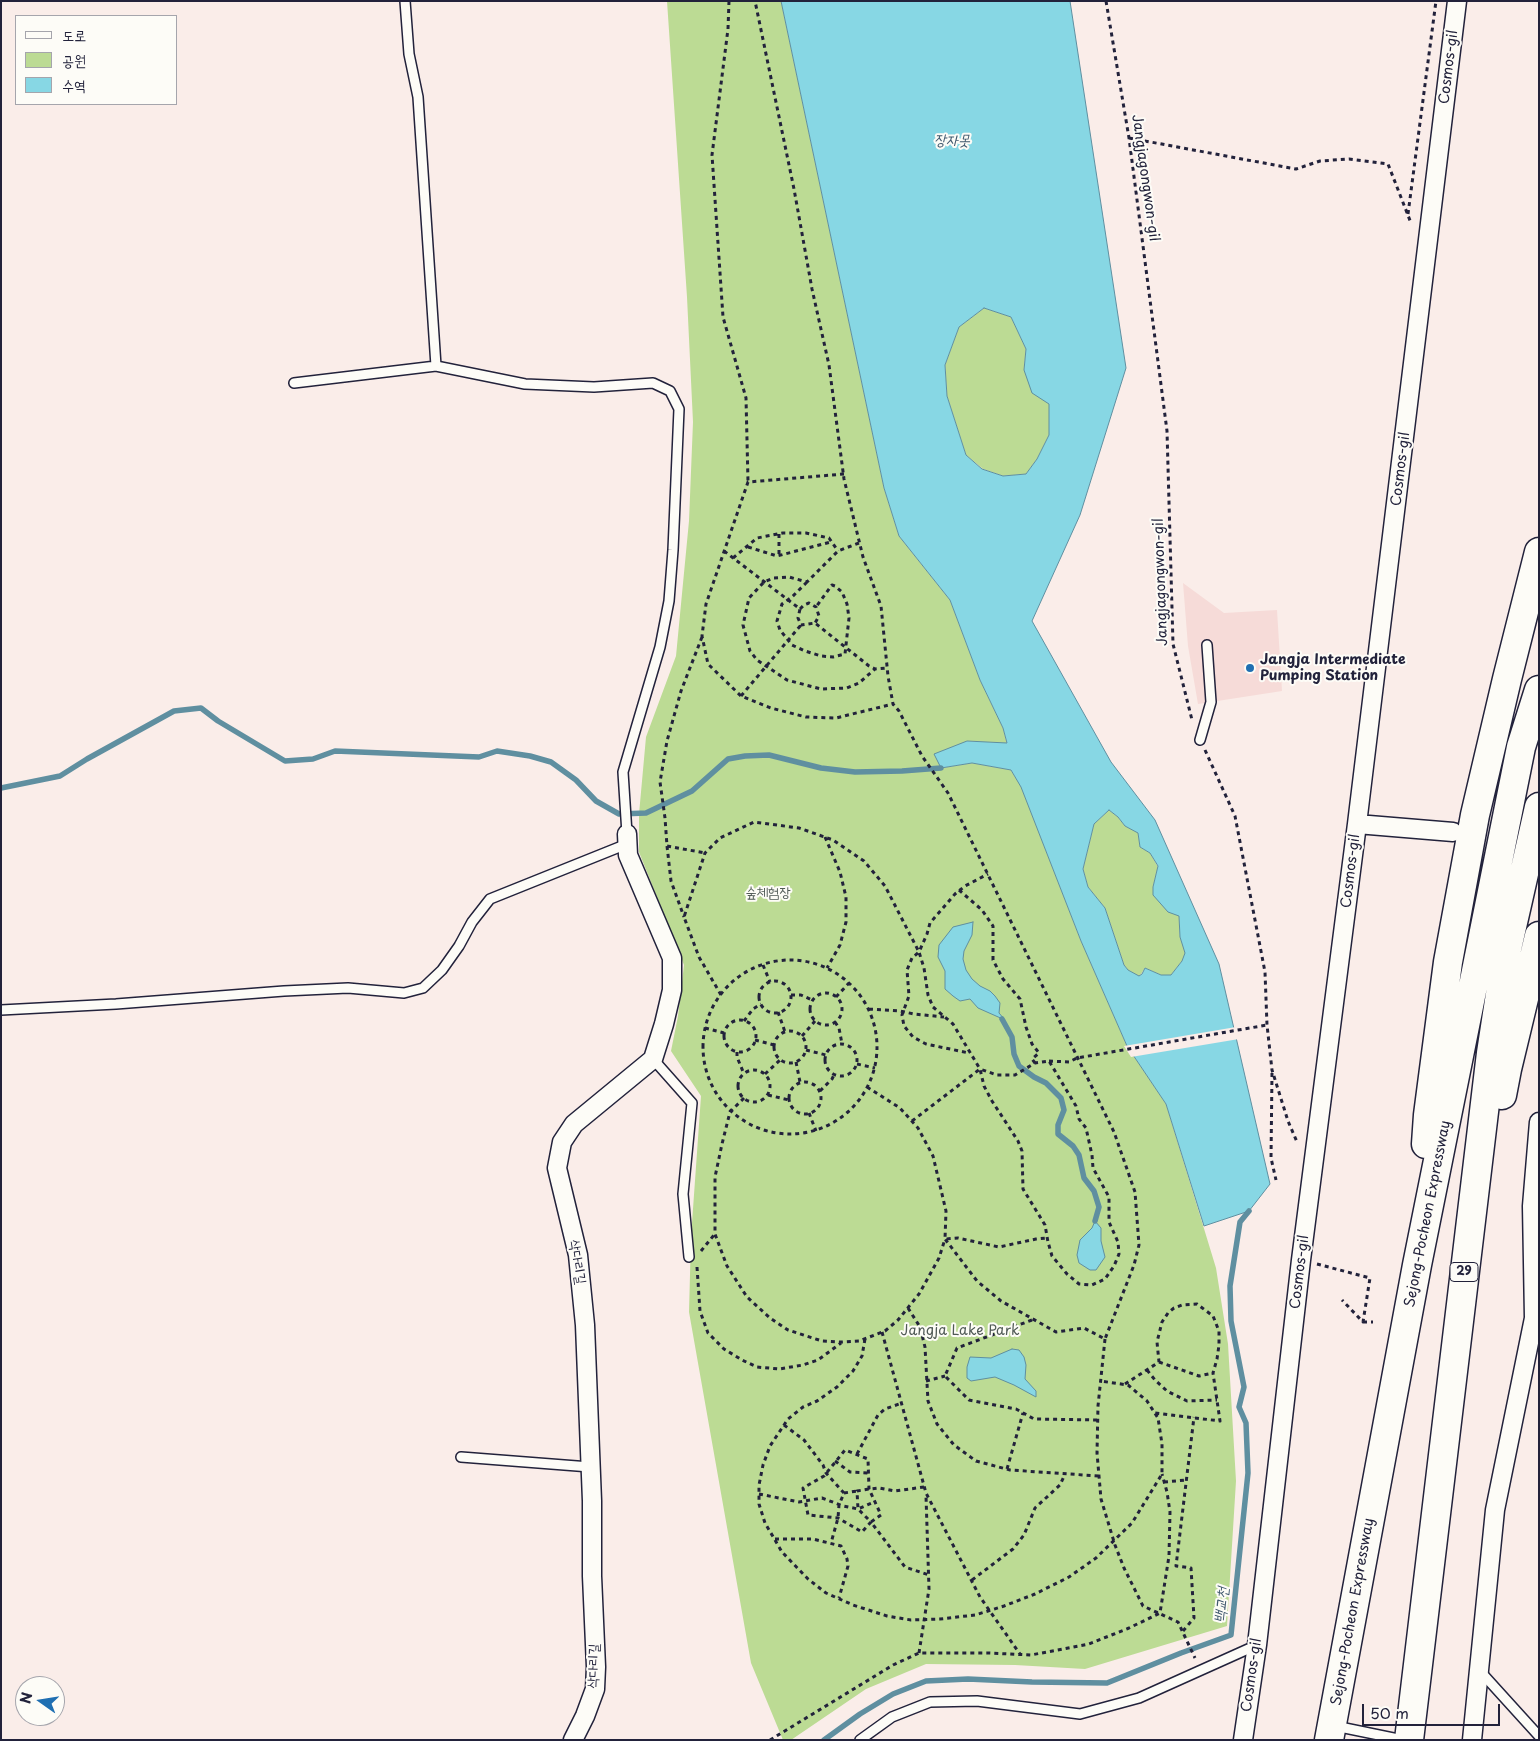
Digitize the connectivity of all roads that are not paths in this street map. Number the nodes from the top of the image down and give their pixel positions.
1 (405, 1) edge
2 (1457, 1) edge
3 (436, 366) junction
4 (294, 384) dead end
5 (1539, 552) edge
6 (1207, 645) dead end
7 (1539, 690) edge
8 (1200, 740) road end
9 (1539, 807) edge
10 (1358, 824) junction
11 (1453, 832) dead end
12 (627, 839) junction
13 (1539, 936) edge
14 (1, 1010) edge
15 (653, 1059) junction
16 (1539, 1122) edge
17 (690, 1257) dead end
18 (1417, 1265) junction
19 (1463, 1277) junction
20 (1536, 1318) edge
21 (461, 1457) dead end
22 (590, 1467) junction
23 (1257, 1645) junction
24 (1478, 1669) junction
25 (1330, 1732) edge
26 (1539, 1736) edge
27 (573, 1740) edge
28 (860, 1740) edge
29 (1243, 1740) edge
30 (1403, 1740) edge
31 (1410, 1740) edge
32 (1472, 1740) edge

1 - 3 lane
2 - 10 street, Cosmos-gil
3 - 4 lane
3 - 12 lane
5 - 18 highway
6 - 8 lane
7 - 18 highway, Sejong-Pocheon Expressway
9 - 19 highway, 29
10 - 11 street
10 - 23 street, Cosmos-gil
12 - 14 lane
12 - 15 street
13 - 19 highway
15 - 17 lane
15 - 22 street, 삭다리길
16 - 20 street
18 - 25 highway, Sejong-Pocheon Expressway
19 - 31 highway, 29
20 - 24 street
21 - 22 lane
22 - 27 street, 삭다리길
23 - 28 lane
23 - 29 street, Cosmos-gil
24 - 26 lane
24 - 32 street
25 - 30 lane

